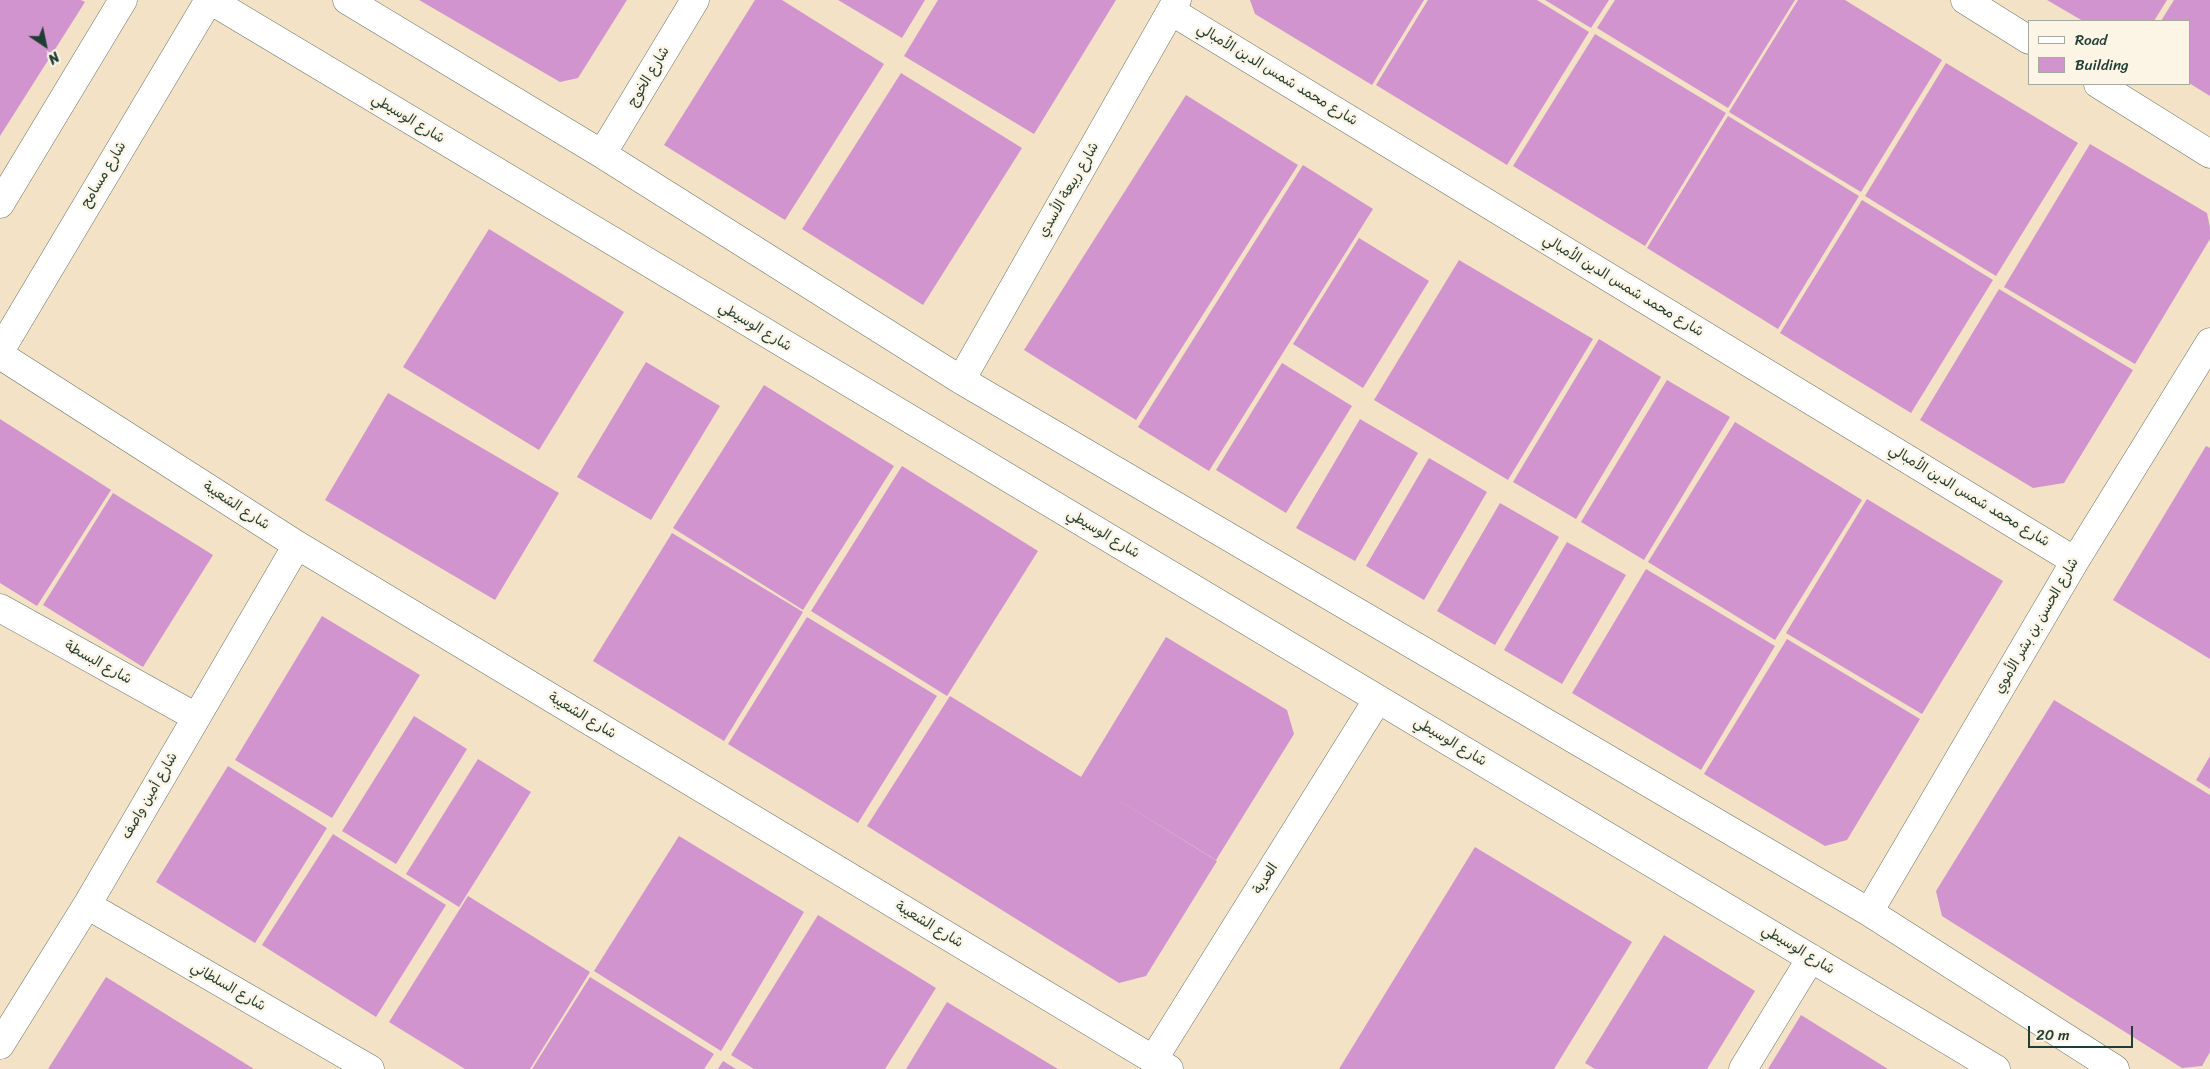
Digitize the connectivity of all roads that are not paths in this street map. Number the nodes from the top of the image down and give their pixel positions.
1 (123, 0) edge
2 (209, 0) edge
3 (347, 0) edge
4 (695, 0) edge
5 (1965, 0) edge
6 (1174, 5) edge
7 (2028, 39) edge
8 (2100, 85) edge
9 (602, 154) junction
10 (2210, 154) edge
11 (0, 204) edge
12 (2210, 342) edge
13 (0, 351) edge
14 (0, 355) edge
15 (962, 380) junction
16 (297, 545) junction
17 (2075, 561) junction
18 (0, 608) edge
19 (1378, 699) junction
20 (196, 717) junction
21 (86, 904) junction
22 (1869, 912) junction
23 (1811, 958) junction
24 (0, 1045) edge
25 (1161, 1064) edge
26 (370, 1069) edge
27 (1743, 1069) edge
28 (1996, 1069) edge
29 (2115, 1069) edge

1 - 11 street
2 - 13 street, شارع مسامح
2 - 19 street, شارع الوسيطي
3 - 9 street
4 - 9 street, شارع الخوج
5 - 7 street
6 - 15 street, شارع ربيعة الأسدي
6 - 17 street, شارع محمد شمس الدين الأمبالي
8 - 10 street
9 - 15 street
12 - 17 street, شارع الحسن بن بشر الأموي
14 - 16 street, شارع الشعيبة
15 - 22 street
16 - 20 street, شارع أمين واصف
16 - 25 street, شارع الشعيبة
17 - 22 street, شارع الحسن بن بشر الأموي
18 - 20 street, شارع البسطة
19 - 23 street, شارع الوسيطي
19 - 25 street, العدية
20 - 21 street, شارع أمين واصف
21 - 24 street, شارع أمين واصف
21 - 26 street, شارع السلطاني
22 - 29 street
23 - 27 street
23 - 28 street, شارع الوسيطي

